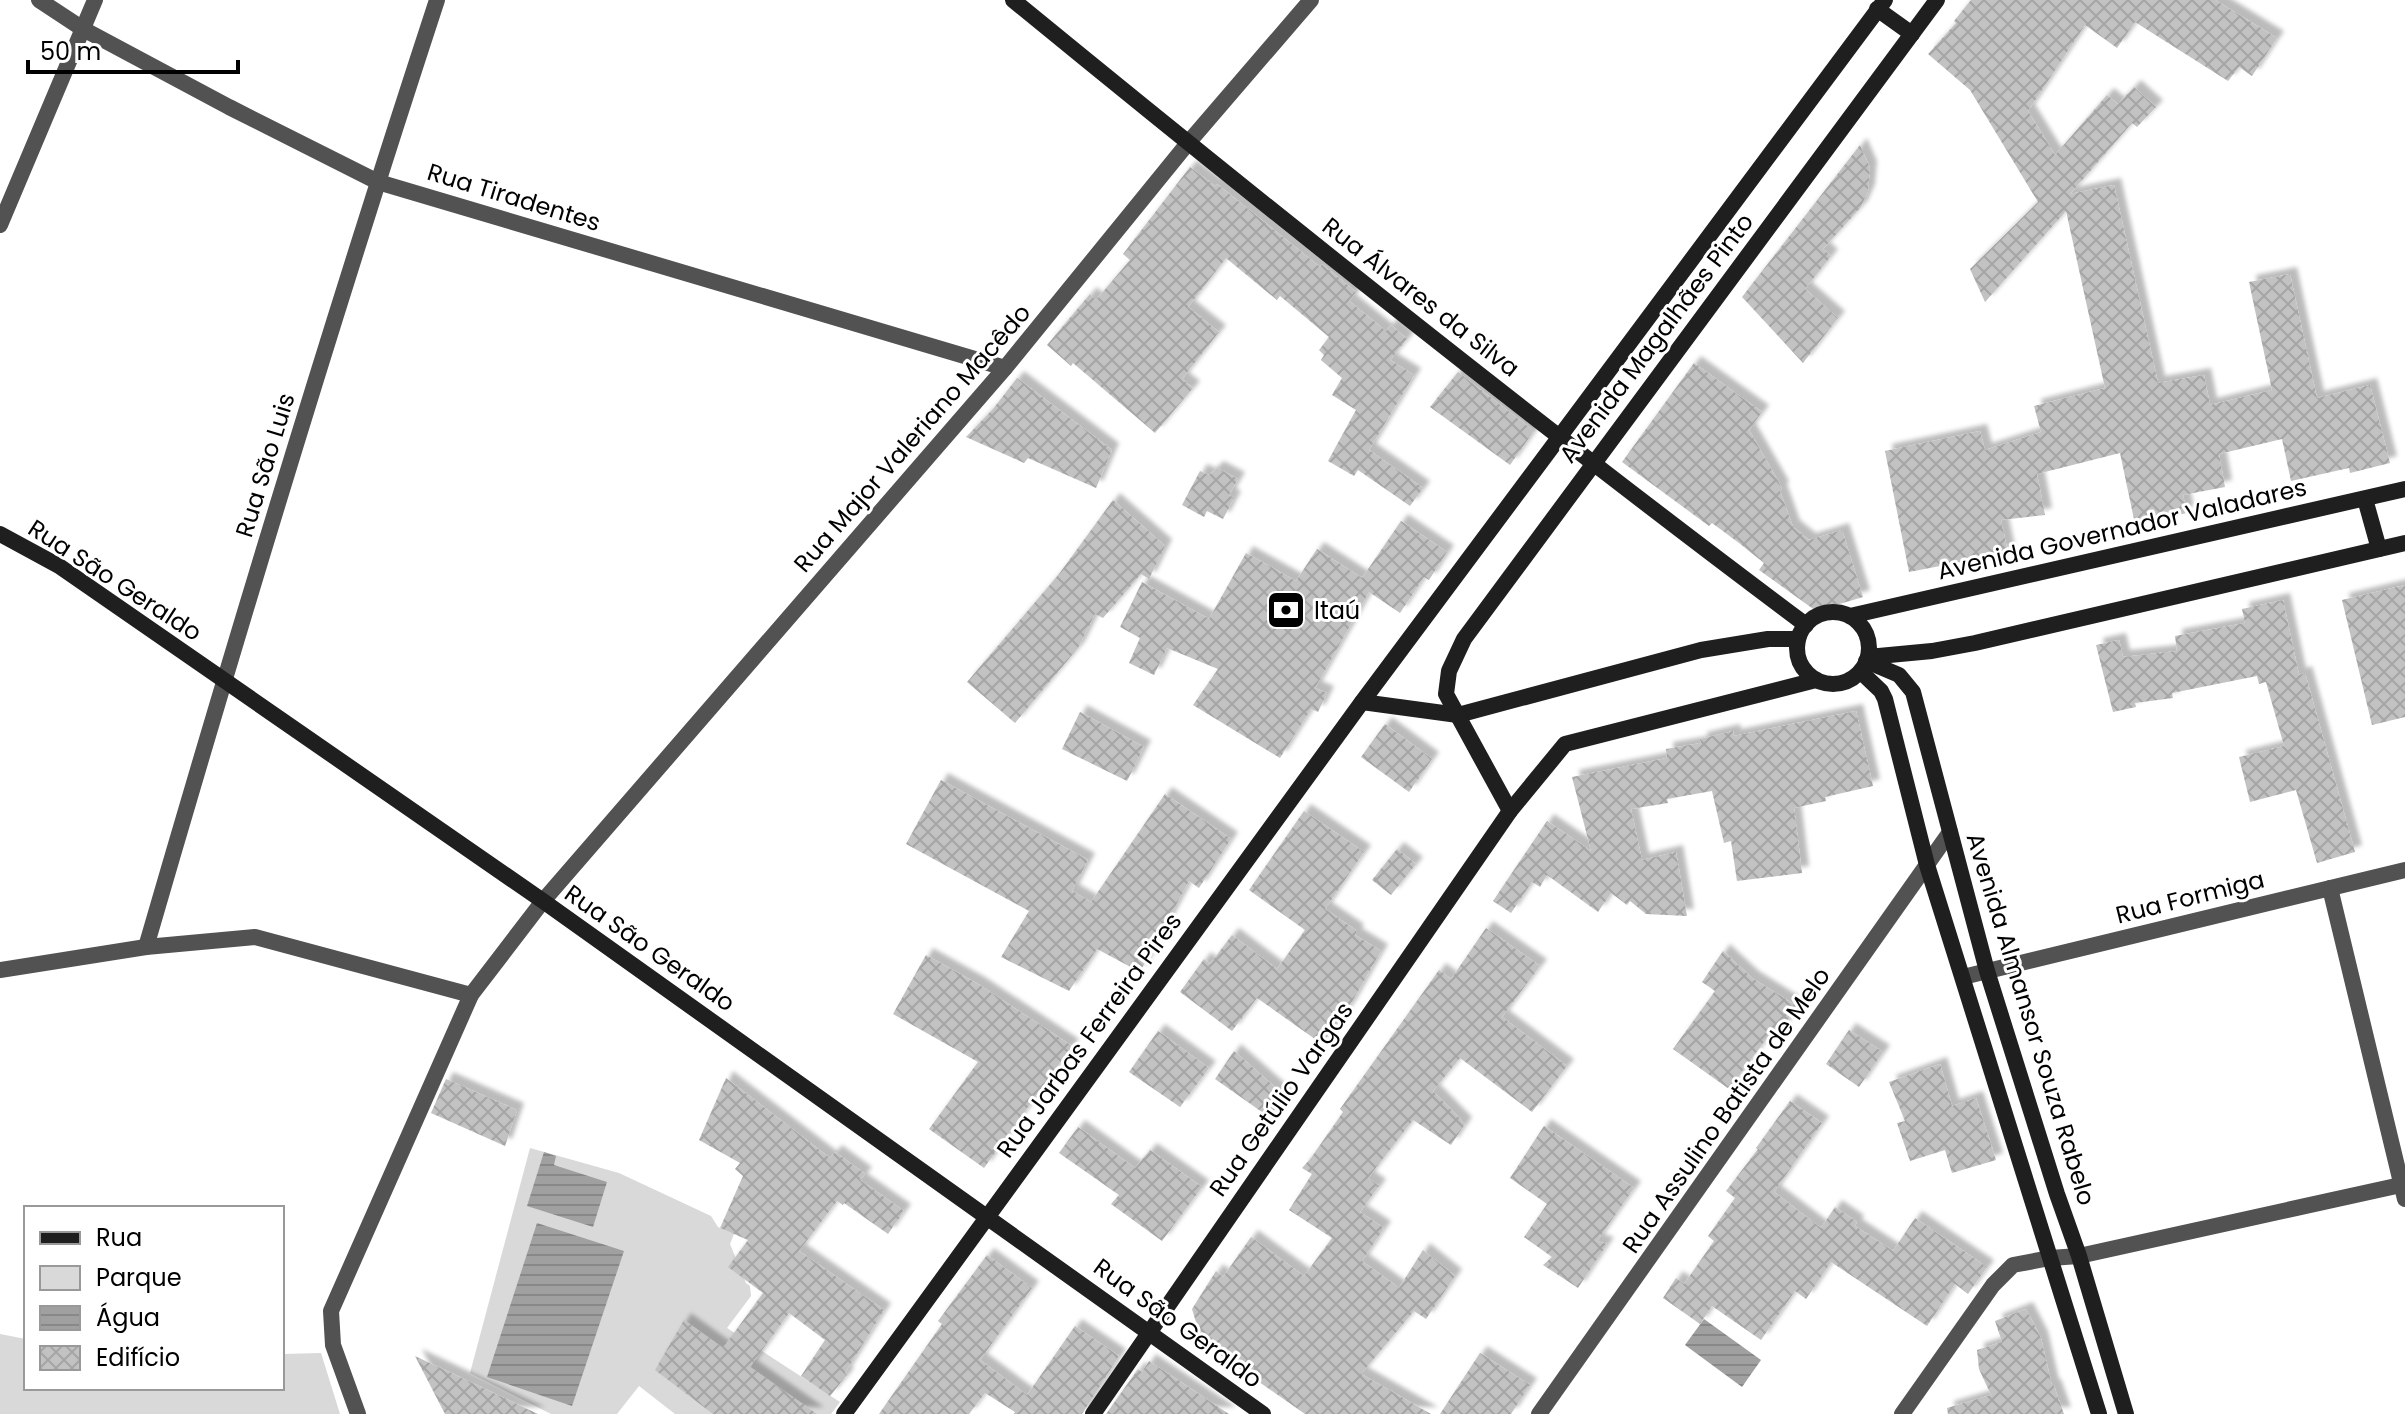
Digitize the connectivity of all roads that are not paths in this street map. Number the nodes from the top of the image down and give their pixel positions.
1 (39, 0) edge
2 (95, 0) edge
3 (437, 0) edge
4 (1013, 0) edge
5 (1311, 0) edge
6 (1937, 0) edge
7 (1881, 5) edge
8 (83, 29) junction
9 (1912, 34) junction
10 (1188, 143) junction
11 (378, 182) junction
12 (0, 225) edge
13 (1005, 368) junction
14 (1559, 437) junction
15 (1593, 464) junction
16 (2405, 489) edge
17 (2365, 499) junction
18 (0, 534) edge
19 (2405, 543) edge
20 (2379, 549) junction
21 (1850, 616) junction
22 (1802, 632) junction
23 (1865, 663) junction
24 (224, 679) junction
25 (1816, 680) junction
26 (1374, 686) joint
27 (1362, 702) junction
28 (1458, 715) junction
29 (1510, 811) junction
30 (1950, 832) junction
31 (1927, 865) junction
32 (2405, 870) edge
33 (2330, 888) junction
34 (543, 901) junction
35 (146, 947) junction
36 (0, 970) edge
37 (1987, 971) junction
38 (1963, 977) junction
39 (471, 995) junction
40 (2404, 1189) edge
41 (987, 1216) junction
42 (2079, 1256) junction
43 (2050, 1258) junction
44 (1149, 1332) junction
45 (358, 1414) edge
46 (844, 1414) edge
47 (1093, 1414) edge
48 (1263, 1414) edge
49 (1539, 1414) edge
50 (1902, 1414) edge
51 (2099, 1414) edge
52 (2126, 1414) edge

1 - 8 street, Rua Tiradentes
2 - 8 street
3 - 11 street, Rua São Luis
4 - 10 street, Rua Álvares da Silva
5 - 10 street, Rua Major Valeriano Macêdo
6 - 9 street, Avenida Magalhães Pinto
7 - 9 street
7 - 14 street, Avenida Magalhães Pinto
8 - 11 street, Rua Tiradentes
8 - 12 street
9 - 15 street, Avenida Magalhães Pinto
10 - 13 street, Rua Major Valeriano Macêdo
10 - 14 street, Rua Álvares da Silva
11 - 13 street, Rua Tiradentes
11 - 24 street, Rua São Luis
13 - 34 street, Rua Major Valeriano Macêdo
14 - 15 street, Rua Álvares da Silva
14 - 26 street, Avenida Magalhães Pinto
15 - 22 street, Rua Álvares da Silva
15 - 28 street, Avenida Magalhães Pinto
16 - 17 street, Avenida Governador Valadares
17 - 20 street
17 - 21 street, Avenida Governador Valadares
18 - 24 street, Rua São Geraldo
19 - 20 street
20 - 23 street
21 - 22 street
21 - 23 street
22 - 25 street
22 - 28 street
23 - 25 street
23 - 30 street, Avenida Almansor Souza Rabelo
23 - 31 street
24 - 34 street, Rua São Geraldo
24 - 35 street, Rua São Luis
25 - 29 street, Rua Getúlio Vargas
26 - 27 street, Rua Jarbas Ferreira Pires
27 - 28 street
27 - 41 street, Rua Jarbas Ferreira Pires
28 - 29 street
29 - 44 street, Rua Getúlio Vargas
30 - 31 street, Rua Assulino Batista de Melo
30 - 37 street, Avenida Almansor Souza Rabelo
31 - 38 street
31 - 49 street, Rua Assulino Batista de Melo
32 - 33 street, Rua Formiga
33 - 37 street, Rua Formiga
33 - 40 street
34 - 39 street, Rua Major Valeriano Macêdo
34 - 41 street, Rua São Geraldo
35 - 36 street
35 - 39 street
37 - 38 street, Rua Formiga
37 - 42 street, Avenida Almansor Souza Rabelo
38 - 43 street
39 - 45 street, Rua Major Valeriano Macêdo
40 - 42 street
41 - 44 street, Rua São Geraldo
41 - 46 street, Rua Jarbas Ferreira Pires
42 - 43 street
42 - 52 street, Avenida Almansor Souza Rabelo
43 - 50 street
43 - 51 street
44 - 47 street, Rua Getúlio Vargas
44 - 48 street, Rua São Geraldo

